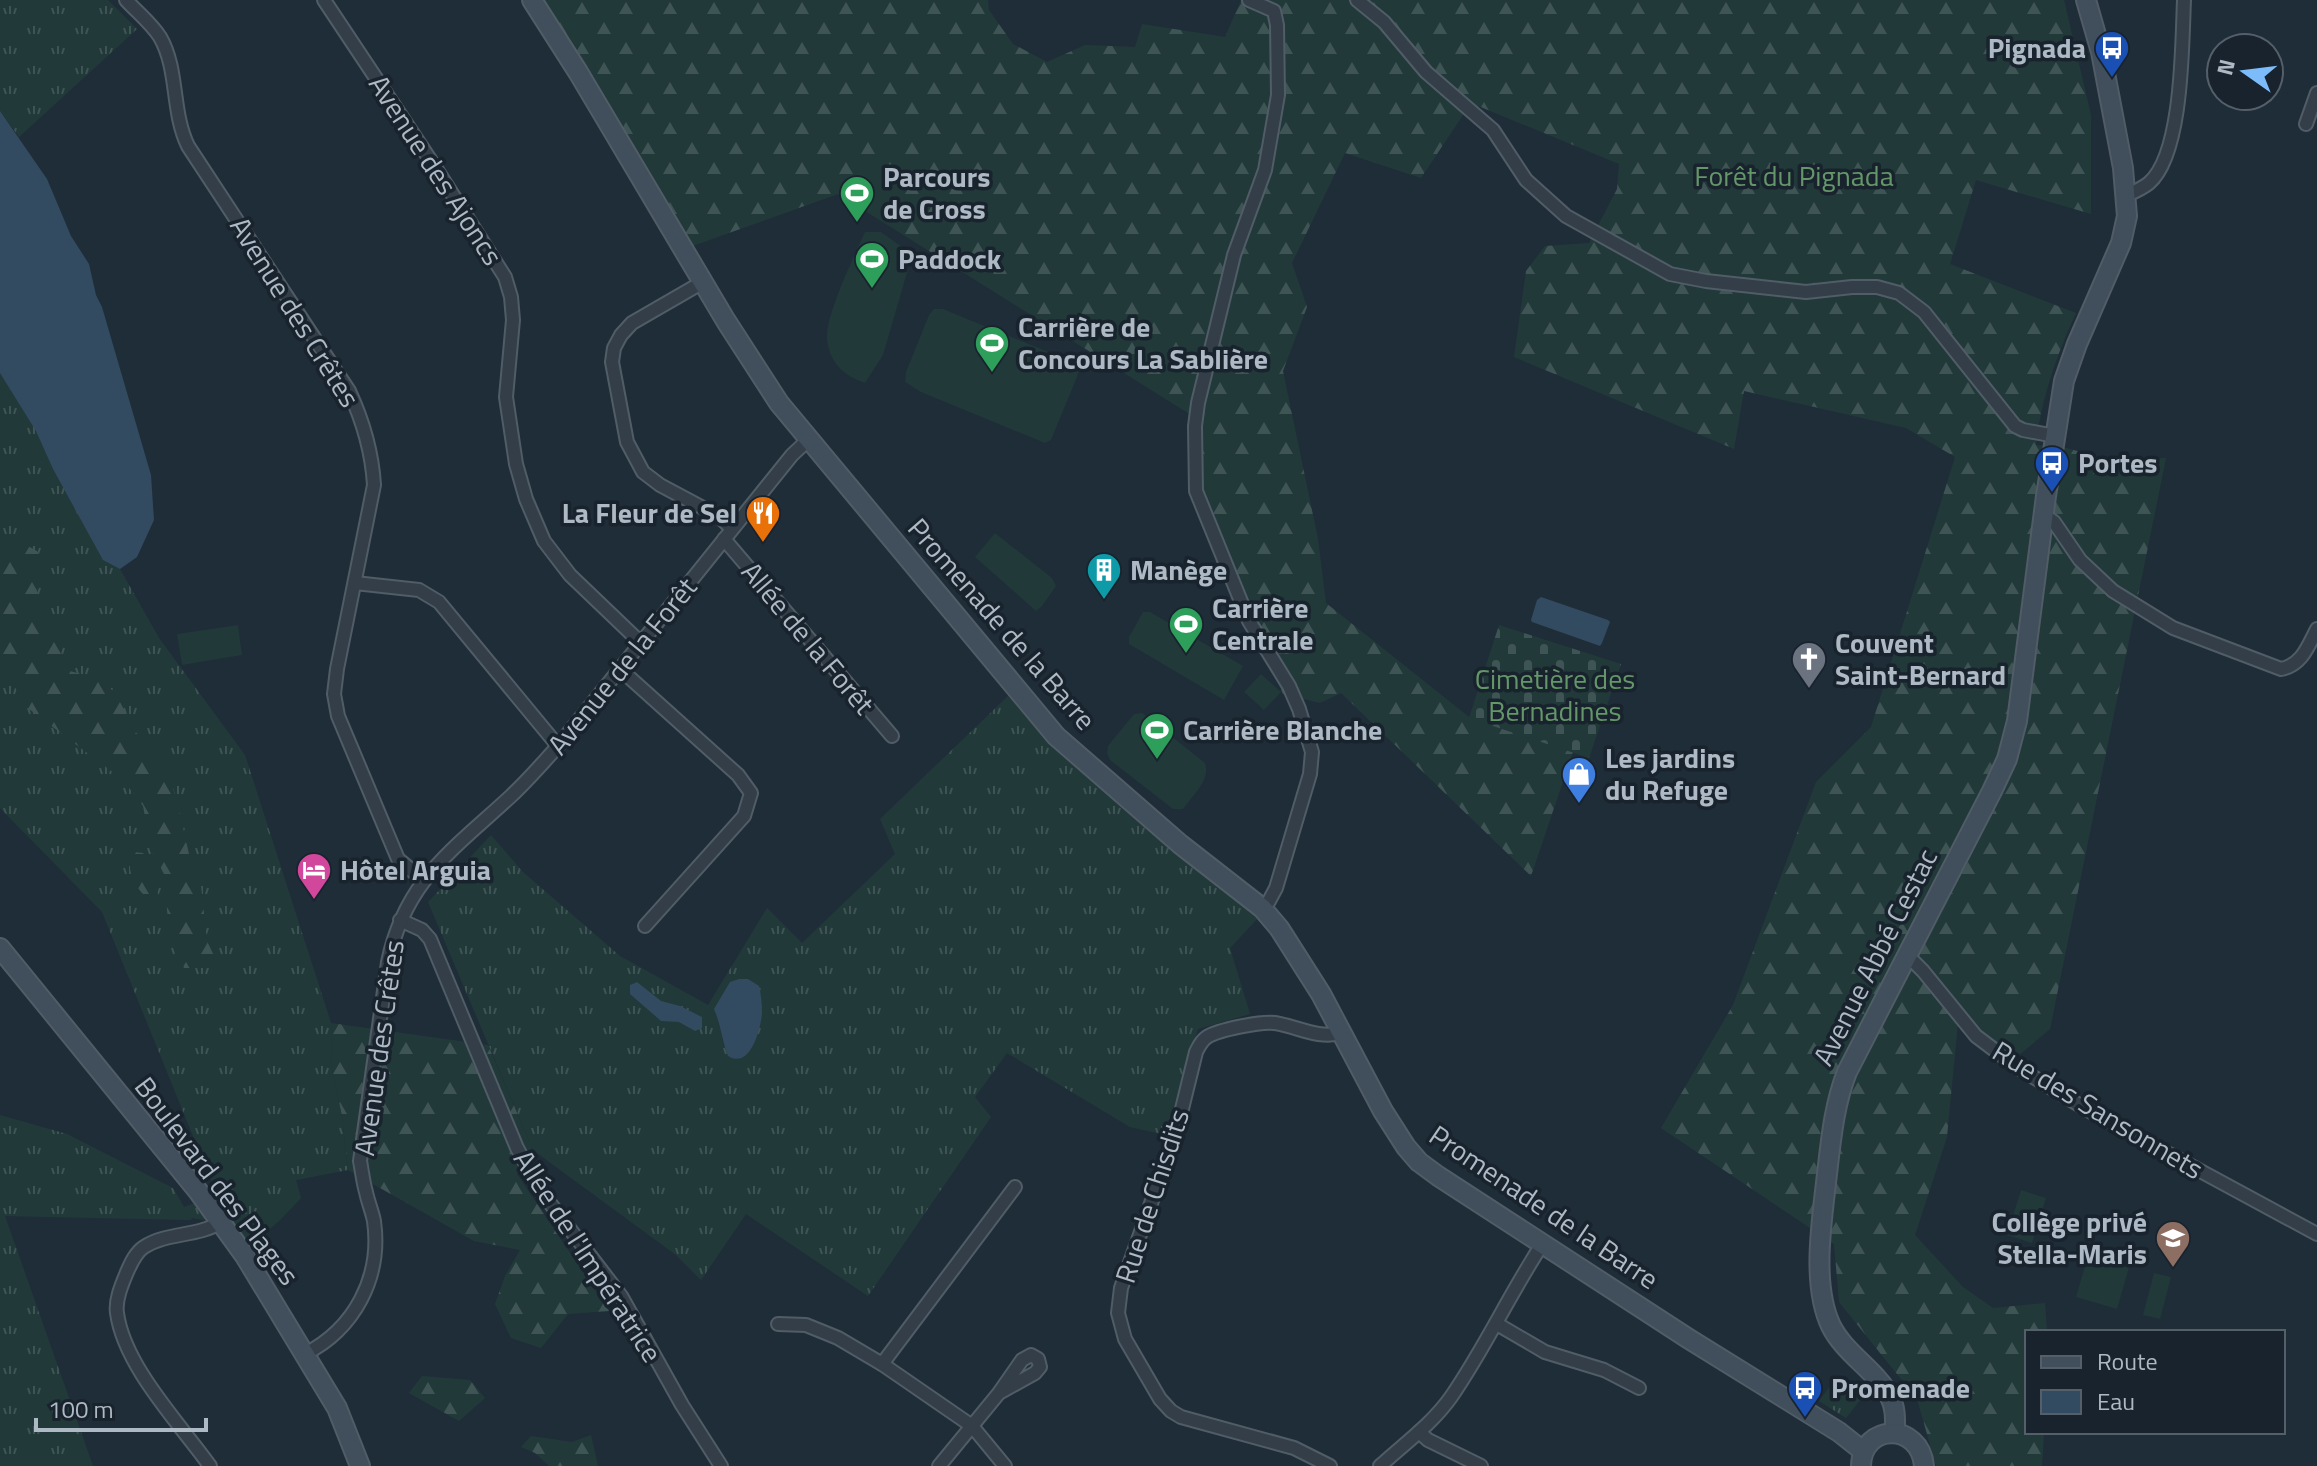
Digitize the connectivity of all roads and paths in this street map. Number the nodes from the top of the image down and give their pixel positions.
1 (126, 0) edge
2 (324, 0) edge
3 (532, 0) edge
4 (1249, 0) edge
5 (1357, 0) edge
6 (2086, 0) edge
7 (2184, 0) edge
8 (1278, 6) edge
9 (2317, 93) edge
10 (2306, 124) dead end
11 (2127, 195) junction
12 (703, 282) junction
13 (2055, 436) junction
14 (808, 440) junction
15 (2044, 515) junction
16 (728, 534) junction
17 (355, 583) junction
18 (2317, 629) edge
19 (641, 643) junction
20 (620, 669) junction
21 (892, 736) dead end
22 (558, 746) junction
23 (423, 880) junction
24 (1262, 908) junction
25 (400, 920) junction
26 (645, 926) dead end
27 (0, 948) edge
28 (1904, 957) junction
29 (1343, 1033) junction
30 (1015, 1187) dead end
31 (221, 1222) junction
32 (2317, 1234) edge
33 (1543, 1243) junction
34 (778, 1324) dead end
35 (1497, 1324) junction
36 (305, 1354) junction
37 (882, 1364) junction
38 (1639, 1388) dead end
39 (999, 1393) dead end
40 (972, 1426) junction
41 (1419, 1432) junction
42 (1895, 1433) junction
43 (1862, 1458) edge
44 (210, 1466) edge
45 (360, 1466) edge
46 (721, 1466) edge
47 (939, 1466) edge
48 (1005, 1466) edge
49 (1330, 1466) edge
50 (1380, 1466) edge
51 (1481, 1466) edge
52 (1924, 1466) edge

1 - 17 street, Avenue des Crêtes
2 - 19 street, Avenue des Ajoncs
3 - 12 main road, Promenade de la Barre
4 - 8 street
5 - 13 street
6 - 11 main road, Avenue Abbé Cestac
7 - 11 street
8 - 24 street
9 - 10 street
11 - 13 main road, Avenue Abbé Cestac
12 - 14 main road, Promenade de la Barre
12 - 16 street, Allée de la Forêt
13 - 15 main road, Avenue Abbé Cestac
14 - 16 street, Avenue de la Forêt
14 - 24 main road, Promenade de la Barre
15 - 18 street
15 - 28 main road, Avenue Abbé Cestac
16 - 19 street, Avenue de la Forêt
16 - 21 street, Allée de la Forêt
17 - 22 street
17 - 23 street, Avenue des Crêtes
19 - 20 street, Avenue de la Forêt
20 - 22 street, Avenue de la Forêt
20 - 26 street
22 - 23 street, Avenue de la Forêt
23 - 25 street, Avenue des Crêtes
24 - 29 main road, Promenade de la Barre
25 - 36 street, Avenue des Crêtes
25 - 46 street, Allée de l'Impératrice
27 - 31 main road, Boulevard des Plages
28 - 32 street, Rue des Sansonnets
28 - 42 main road, Avenue Abbé Cestac
29 - 33 main road, Promenade de la Barre
29 - 49 street, Rue de Chisdits
30 - 37 street
31 - 36 main road, Boulevard des Plages
31 - 44 street
33 - 35 street
33 - 43 main road, Promenade de la Barre
34 - 37 street
35 - 38 street
35 - 41 street
36 - 45 main road, Boulevard des Plages
37 - 40 street
39 - 40 street
40 - 47 street
40 - 48 street
41 - 50 street
41 - 51 street
42 - 43 main road
42 - 52 main road

